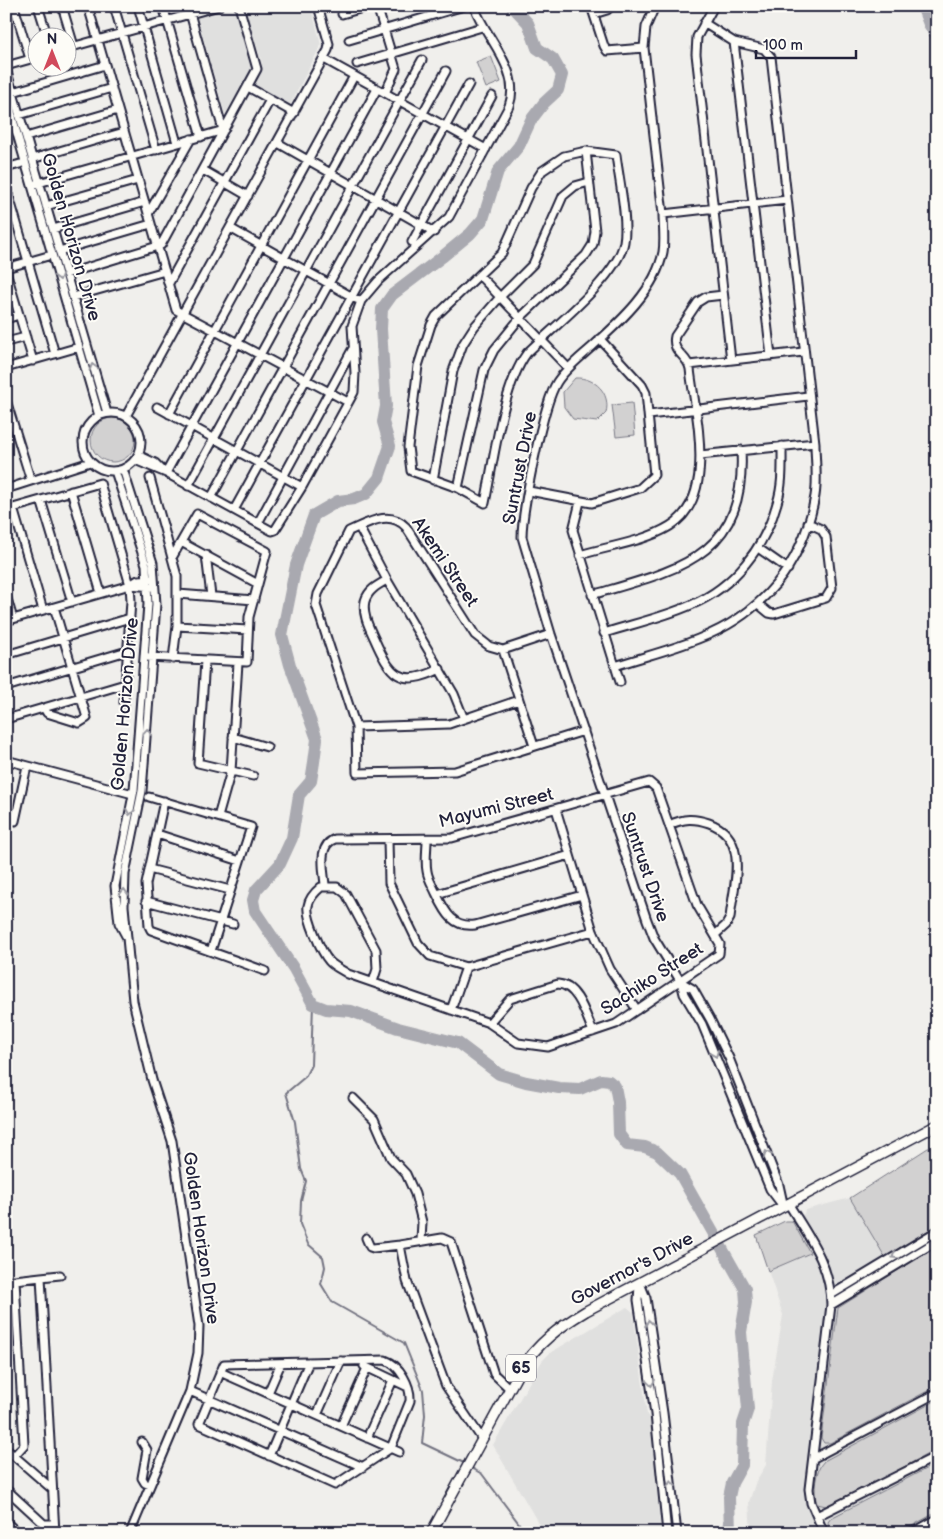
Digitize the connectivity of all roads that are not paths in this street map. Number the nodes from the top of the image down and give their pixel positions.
1 (14, 6) edge
2 (38, 6) edge
3 (62, 6) edge
4 (88, 6) edge
5 (114, 6) edge
6 (138, 6) edge
7 (163, 6) edge
8 (219, 6) edge
9 (239, 6) edge
10 (318, 6) edge
11 (370, 6) edge
12 (377, 6) edge
13 (464, 6) edge
14 (474, 6) edge
15 (612, 6) edge
16 (655, 6) edge
17 (714, 6) edge
18 (190, 10) edge
19 (592, 10) edge
20 (342, 14) dead end
21 (167, 20) junction
22 (704, 24) junction
23 (143, 27) junction
24 (45, 28) edge
25 (67, 28) edge
26 (482, 28) junction
27 (384, 30) junction
28 (122, 33) junction
29 (98, 39) junction
30 (349, 40) dead end
31 (734, 42) junction
32 (78, 45) edge
33 (644, 48) junction
34 (28, 52) edge
35 (391, 54) junction
36 (324, 59) junction
37 (28, 60) edge
38 (422, 60) dead end
39 (357, 64) dead end
40 (105, 65) junction
41 (6, 68) edge
42 (446, 71) dead end
43 (354, 76) junction
44 (468, 84) dead end
45 (248, 87) junction
46 (112, 88) junction
47 (377, 89) junction
48 (385, 93) junction
49 (10, 94) edge
50 (492, 96) dead end
51 (270, 100) junction
52 (400, 101) junction
53 (118, 110) junction
54 (294, 113) junction
55 (423, 114) junction
56 (20, 115) junction
57 (446, 127) junction
58 (224, 130) junction
59 (124, 132) junction
60 (26, 137) junction
61 (201, 137) junction
62 (192, 139) junction
63 (469, 140) junction
64 (278, 143) junction
65 (177, 144) junction
66 (486, 149) junction
67 (156, 150) junction
68 (586, 150) junction
69 (132, 156) junction
70 (32, 159) junction
71 (308, 160) junction
72 (20, 164) dead end
73 (6, 168) edge
74 (203, 170) junction
75 (331, 173) junction
76 (138, 180) junction
77 (224, 182) junction
78 (589, 182) junction
79 (36, 184) junction
80 (6, 186) edge
81 (353, 186) junction
82 (248, 196) junction
83 (376, 199) junction
84 (787, 200) junction
85 (145, 202) junction
86 (753, 204) junction
87 (46, 206) junction
88 (714, 208) junction
89 (399, 212) junction
90 (148, 214) junction
91 (663, 214) junction
92 (151, 224) junction
93 (422, 224) junction
94 (230, 228) junction
95 (53, 229) junction
96 (434, 232) junction
97 (412, 242) dead end
98 (261, 245) junction
99 (158, 246) junction
100 (59, 251) junction
101 (48, 256) dead end
102 (284, 258) junction
103 (28, 262) junction
104 (6, 270) edge
105 (165, 270) junction
106 (307, 271) junction
107 (66, 274) junction
108 (479, 275) junction
109 (169, 283) junction
110 (330, 284) junction
111 (9, 294) edge
112 (723, 295) junction
113 (352, 296) junction
114 (73, 297) junction
115 (500, 297) junction
116 (361, 301) junction
117 (183, 314) junction
118 (19, 315) junction
119 (520, 318) junction
120 (6, 319) edge
121 (214, 330) junction
122 (26, 337) junction
123 (600, 339) junction
124 (540, 340) junction
125 (6, 342) edge
126 (237, 343) junction
127 (80, 347) junction
128 (353, 350) junction
129 (803, 352) junction
130 (55, 354) junction
131 (260, 355) junction
132 (771, 356) junction
133 (731, 360) junction
134 (33, 361) junction
135 (689, 364) junction
136 (284, 367) junction
137 (6, 368) edge
138 (568, 368) junction
139 (306, 380) junction
140 (329, 392) junction
141 (808, 396) junction
142 (6, 400) edge
143 (348, 402) junction
144 (157, 407) dead end
145 (694, 409) junction
146 (107, 413) junction
147 (169, 414) junction
148 (649, 415) junction
149 (99, 416) junction
150 (126, 416) junction
151 (191, 426) junction
152 (214, 439) junction
153 (815, 443) junction
154 (782, 446) junction
155 (741, 450) junction
156 (237, 452) junction
157 (700, 455) junction
158 (137, 457) junction
159 (90, 462) junction
160 (260, 464) junction
161 (119, 470) junction
162 (166, 473) junction
163 (283, 477) junction
164 (150, 478) dead end
165 (433, 480) junction
166 (31, 481) junction
167 (7, 486) edge
168 (188, 486) junction
169 (302, 487) junction
170 (458, 488) junction
171 (71, 491) junction
172 (529, 491) junction
173 (211, 498) junction
174 (42, 500) junction
175 (580, 502) junction
176 (9, 509) edge
177 (234, 510) junction
178 (258, 523) junction
179 (808, 523) junction
180 (359, 527) junction
181 (181, 542) junction
182 (758, 548) junction
183 (580, 554) junction
184 (206, 555) junction
185 (172, 556) junction
186 (788, 569) junction
187 (387, 580) junction
188 (151, 583) junction
189 (258, 584) junction
190 (130, 585) junction
191 (101, 593) junction
192 (178, 594) junction
193 (6, 595) edge
194 (592, 595) junction
195 (211, 596) junction
196 (254, 600) junction
197 (72, 602) junction
198 (758, 604) junction
199 (54, 607) junction
200 (43, 610) junction
201 (130, 618) junction
202 (10, 620) edge
203 (177, 626) junction
204 (248, 630) junction
205 (604, 633) junction
206 (552, 634) junction
207 (63, 638) junction
208 (503, 650) junction
209 (127, 651) junction
210 (6, 655) edge
211 (144, 657) junction
212 (153, 658) junction
213 (172, 659) junction
214 (205, 660) junction
215 (238, 662) junction
216 (615, 666) junction
217 (72, 668) junction
218 (440, 669) junction
219 (620, 682) dead end
220 (125, 684) junction
221 (6, 687) edge
222 (80, 697) junction
223 (519, 700) junction
224 (124, 703) dead end
225 (44, 708) junction
226 (6, 719) edge
227 (464, 719) junction
228 (356, 727) junction
229 (584, 731) junction
230 (233, 737) junction
231 (534, 746) junction
232 (267, 747) dead end
233 (6, 760) edge
234 (27, 766) junction
235 (231, 771) junction
236 (252, 776) dead end
237 (133, 794) junction
238 (605, 795) junction
239 (150, 797) dead end
240 (164, 801) junction
241 (556, 809) junction
242 (218, 817) junction
243 (6, 819) edge
244 (669, 825) junction
245 (156, 834) junction
246 (427, 839) junction
247 (388, 840) junction
248 (570, 855) junction
249 (240, 861) junction
250 (149, 869) junction
251 (325, 885) junction
252 (230, 890) junction
253 (437, 894) junction
254 (582, 894) junction
255 (146, 900) junction
256 (220, 919) junction
257 (233, 924) dead end
258 (594, 931) junction
259 (715, 935) junction
260 (128, 941) junction
261 (211, 951) junction
262 (466, 967) junction
263 (265, 971) dead end
264 (373, 982) junction
265 (681, 982) junction
266 (451, 1010) junction
267 (637, 1010) junction
268 (489, 1023) junction
269 (593, 1032) junction
270 (353, 1098) dead end
271 (936, 1128) edge
272 (786, 1204) junction
273 (937, 1231) edge
274 (366, 1238) dead end
275 (422, 1241) junction
276 (937, 1241) edge
277 (400, 1245) junction
278 (60, 1275) dead end
279 (41, 1276) junction
280 (15, 1280) junction
281 (6, 1281) edge
282 (640, 1283) junction
283 (831, 1295) junction
284 (831, 1305) junction
285 (341, 1361) junction
286 (352, 1361) junction
287 (309, 1362) junction
288 (281, 1363) junction
289 (367, 1368) junction
290 (220, 1372) junction
291 (393, 1380) junction
292 (408, 1387) junction
293 (510, 1389) junction
294 (190, 1391) junction
295 (268, 1393) junction
296 (937, 1393) edge
297 (210, 1398) junction
298 (291, 1404) junction
299 (317, 1415) junction
300 (341, 1426) junction
301 (280, 1430) junction
302 (367, 1438) junction
303 (142, 1442) dead end
304 (480, 1442) junction
305 (391, 1448) junction
306 (6, 1449) edge
307 (399, 1452) dead end
308 (14, 1456) junction
309 (269, 1456) junction
310 (937, 1456) edge
311 (814, 1458) junction
312 (363, 1466) junction
313 (150, 1485) junction
314 (51, 1488) junction
315 (6, 1489) edge
316 (817, 1516) junction
317 (937, 1519) edge
318 (6, 1522) edge
319 (54, 1524) junction
320 (12, 1529) edge
321 (54, 1533) edge
322 (130, 1533) edge
323 (430, 1533) edge
324 (667, 1533) edge
325 (677, 1533) edge
326 (824, 1533) edge
327 (912, 1533) edge

1 - 34 street
2 - 24 street
3 - 25 street
4 - 29 street
5 - 28 street
6 - 23 street
7 - 21 street
8 - 18 street
9 - 45 street
10 - 36 street
11 - 20 street
12 - 27 street
13 - 27 street
14 - 26 street
15 - 19 street
16 - 33 street, Suntrust Drive
17 - 22 street
18 - 21 street
18 - 58 street
19 - 33 street
21 - 23 street
21 - 61 street
22 - 31 street
22 - 88 street
23 - 28 street
23 - 65 street
26 - 35 street
26 - 66 street
27 - 30 street
27 - 35 street
28 - 29 street
28 - 67 street
29 - 32 street
29 - 40 street
31 - 84 street
31 - 86 street
33 - 91 street, Suntrust Drive
35 - 39 street
35 - 48 street
36 - 43 street
36 - 54 street
37 - 41 street
38 - 52 street
40 - 46 street
40 - 49 street
41 - 49 street, Golden Horizon Drive
42 - 55 street
43 - 47 street
43 - 71 street
44 - 57 street
45 - 51 street
45 - 58 street
46 - 53 street
46 - 56 street
47 - 48 street
47 - 75 street
48 - 52 street
49 - 56 street, Golden Horizon Drive
49 - 79 street, Golden Horizon Drive
50 - 63 street
51 - 54 street
51 - 77 street
52 - 55 street
52 - 81 street
53 - 59 street
53 - 60 street
54 - 64 street
55 - 57 street
55 - 83 street
56 - 60 street, Golden Horizon Drive
57 - 63 street
57 - 89 street
58 - 61 street
58 - 74 street
59 - 69 street
59 - 70 street
60 - 70 street, Golden Horizon Drive
61 - 62 street
62 - 65 street
62 - 90 street
63 - 66 street
63 - 93 street
64 - 71 street
64 - 82 street
65 - 67 street
66 - 96 street
67 - 69 street
68 - 78 street
68 - 108 street
68 - 124 street
69 - 76 street
69 - 79 street
70 - 79 street, Golden Horizon Drive
71 - 75 street
71 - 98 street
72 - 73 street
74 - 77 street
74 - 99 street
75 - 81 street
75 - 102 street
76 - 85 street
76 - 87 street
77 - 82 street
77 - 109 street
78 - 115 street
78 - 119 street
79 - 87 street, Golden Horizon Drive
79 -> 127 street, Golden Horizon Drive
80 - 103 street
81 - 83 street
81 - 106 street
82 - 94 street
83 - 89 street
83 - 110 street
84 - 86 street
84 - 129 street
85 - 90 street
85 - 95 street
86 - 88 street
86 - 132 street
87 - 95 street, Golden Horizon Drive
88 - 91 street
88 - 112 street
89 - 93 street
89 - 113 street
90 - 92 street
91 - 123 street, Suntrust Drive
92 - 99 street
92 - 100 street
93 - 96 street
93 - 97 street
94 - 98 street
94 - 117 street
95 - 100 street, Golden Horizon Drive
96 - 116 street
98 - 102 street
98 - 121 street
99 - 105 street
99 - 107 street
100 - 107 street, Golden Horizon Drive
101 - 103 street
102 - 106 street
102 - 126 street
103 - 104 street
103 - 130 street
104 - 111 street
105 - 109 street
105 - 114 street
106 - 110 street
106 - 131 street
107 - 114 street, Golden Horizon Drive
108 - 115 street
108 - 165 street
109 - 117 street
110 - 113 street
110 - 136 street
111 - 118 street
112 - 133 street
112 - 135 street
113 - 116 street
113 - 139 street
146 -> 114 street, Golden Horizon Drive
115 - 119 street
115 - 165 street
116 - 128 street
117 - 121 street
117 - 150 street
118 - 120 street
118 - 122 street
119 - 124 street
119 - 170 street
121 - 126 street
121 - 147 street
122 - 125 street
122 - 134 street
123 - 138 street, Suntrust Drive
123 - 148 street
124 - 138 street
124 - 170 street
126 - 131 street
126 - 151 street
127 - 130 street
127 - 149 street, Golden Horizon Drive
128 - 140 street
128 - 143 street
129 - 132 street
129 - 141 street
130 - 134 street
131 - 136 street
131 - 152 street
132 - 133 street
133 - 135 street
134 - 137 street
135 - 145 street
136 - 139 street
136 - 156 street
138 - 172 street, Suntrust Drive
139 - 140 street
139 - 160 street
140 - 143 street
140 - 163 street
141 - 145 street
141 - 153 street
142 - 166 street
143 - 169 street
144 - 147 street
145 - 148 street
145 - 157 street
146 - 149 street
146 - 150 street
147 - 151 street
148 - 175 street
149 - 159 street
150 - 158 street
151 - 152 street
151 - 162 street
152 - 156 street
152 - 168 street
153 - 154 street
153 - 179 street
154 - 155 street
154 - 182 street
155 - 157 street
155 - 194 street
156 - 160 street
156 - 173 street
157 - 183 street
158 - 161 street
158 - 162 street
159 - 161 street
159 - 166 street
160 - 163 street
160 - 177 street
161 - 188 street, Golden Horizon Drive
162 - 168 street
163 - 169 street
163 - 178 street
164 - 185 street
165 - 170 street
166 - 167 street
168 - 173 street
169 - 178 street
171 - 174 street
171 - 190 street
171 - 191 street
172 - 175 street
172 - 206 street, Suntrust Drive
173 - 177 street
174 - 176 street
174 - 197 street
175 - 183 street
176 - 200 street
177 - 178 street
179 - 186 street
179 - 198 street
180 - 187 street
180 - 208 street, Akemi Street
180 - 228 street, Akemi Street
181 - 184 street
181 - 185 street
181 - 189 street
182 - 186 street
182 - 205 street
183 - 194 street
184 - 189 street
184 - 195 street
185 - 192 street
186 - 198 street
187 - 218 street
187 - 218 street
188 - 190 street
188 - 211 street, Golden Horizon Drive
188 - 212 street, Golden Horizon Drive
189 - 196 street
190 - 191 street
190 - 201 street
191 - 197 street
192 - 195 street
192 - 203 street
193 - 202 street
194 - 205 street
195 - 196 street
196 - 204 street
197 - 199 street
198 - 216 street
199 - 200 street
199 - 207 street
200 - 202 street
201 - 207 street
201 - 209 street
203 - 204 street
203 - 213 street
204 - 215 street
205 - 216 street
206 - 208 street
206 - 229 street, Suntrust Drive
207 - 210 street
207 - 217 street
208 - 223 street
209 - 217 street
209 - 220 street
211 - 212 street
211 - 237 street, Golden Horizon Drive
212 - 213 street
260 -> 212 street, Golden Horizon Drive
213 - 214 street
214 - 215 street
214 - 235 street
215 - 230 street
216 - 219 street
217 - 221 street
217 - 222 street
218 - 227 street
220 - 222 street
220 - 224 street
222 - 225 street
222 - 225 street
223 - 227 street
223 - 231 street
225 - 226 street
227 - 228 street
228 - 231 street, Akemi Street
229 - 231 street
229 - 238 street, Suntrust Drive
230 - 232 street
230 - 235 street
233 - 234 street
234 - 237 street
234 - 243 street
235 - 236 street
235 - 242 street
237 -> 260 street, Golden Horizon Drive
238 - 241 street, Mayumi Street
238 - 244 street, Mayumi Street
238 - 265 street, Suntrust Drive
239 - 240 street
240 - 242 street
240 - 245 street
241 - 246 street, Mayumi Street
241 - 248 street
242 - 249 street
244 - 259 street
244 - 259 street
245 - 249 street
245 - 250 street
246 - 247 street, Mayumi Street
246 - 253 street
247 - 251 street, Mayumi Street
247 - 262 street
248 - 253 street
248 - 254 street
249 - 252 street
250 - 252 street
250 - 255 street
251 - 264 street
251 - 264 street, Sachiko Street
252 - 256 street
253 - 254 street
254 - 258 street
255 - 256 street
255 - 261 street
256 - 257 street
256 - 261 street
258 - 262 street
258 - 267 street
259 - 265 street, Sachiko Street
260 - 294 street, Golden Horizon Drive
261 - 263 street
262 - 266 street
264 - 266 street, Sachiko Street
265 - 267 street, Sachiko Street
265 -> 272 street, Suntrust Drive
272 -> 265 street, Suntrust Drive
266 - 268 street, Sachiko Street
267 - 269 street, Sachiko Street
268 - 269 street, Sachiko Street
268 - 269 street
270 - 275 street
271 - 272 main road, Governor's Drive / 65
272 - 282 main road, Governor's Drive / 65
272 - 283 street
273 -> 283 street
274 - 277 street
275 - 277 street
275 - 293 street
276 - 284 street
277 - 304 street
278 - 279 street
279 - 280 street
279 - 314 street
280 - 281 street
280 - 308 street
282 - 293 main road, Governor's Drive / 65
282 -> 324 street
325 -> 282 street
283 - 284 street
284 - 311 street
285 - 286 street
285 - 287 street
285 - 299 street
286 - 289 street
286 - 292 street
287 - 288 street
287 - 298 street
288 - 290 street
288 - 295 street
289 - 291 street
289 - 300 street
290 - 295 street
290 - 297 street
291 - 292 street
291 - 302 street
292 - 305 street
293 - 304 main road, Governor's Drive / 65
294 - 297 street
294 - 313 street, Golden Horizon Drive
295 - 298 street
296 - 311 street
297 - 301 street
297 - 309 street
298 - 299 street
298 - 301 street
299 - 300 street
300 - 302 street
301 - 309 street
301 - 312 street
302 - 305 street
303 - 313 street
304 - 323 main road, Governor's Drive / 65
305 - 307 street
305 - 312 street
306 - 308 street
308 - 314 street
309 - 312 street
310 - 316 street
311 - 316 street
313 - 322 street, Golden Horizon Drive
314 - 319 street
315 - 319 street
316 - 326 street
317 - 327 street
318 - 320 street
319 - 321 street

